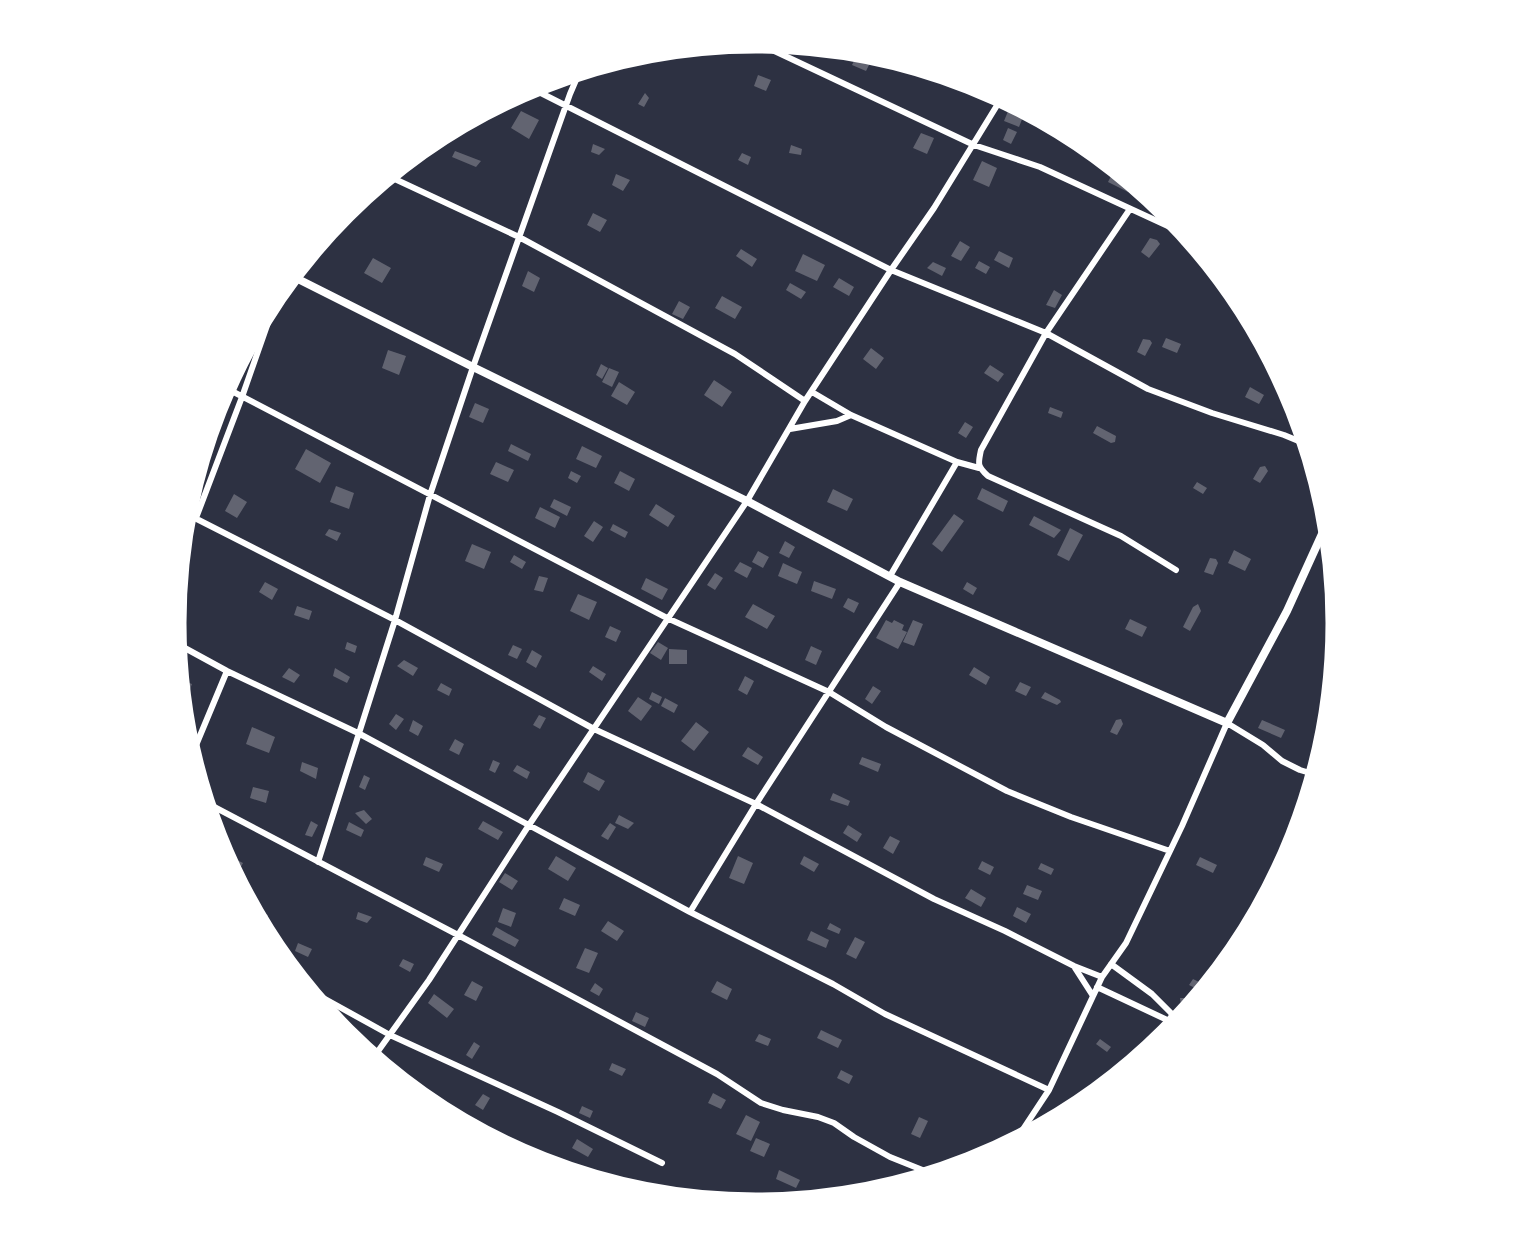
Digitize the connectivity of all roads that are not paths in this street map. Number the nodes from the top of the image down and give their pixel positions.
1 (771, 49) edge
2 (578, 77) edge
3 (539, 92) edge
4 (999, 103) edge
5 (566, 107) junction
6 (974, 145) junction
7 (394, 179) edge
8 (1130, 209) junction
9 (1173, 228) edge
10 (519, 237) junction
11 (891, 270) junction
12 (297, 279) edge
13 (269, 320) edge
14 (1046, 333) junction
15 (473, 367) junction
16 (232, 391) edge
17 (812, 392) junction
18 (242, 397) junction
19 (806, 401) junction
20 (851, 415) junction
21 (790, 429) junction
22 (1301, 442) edge
23 (957, 462) junction
24 (979, 468) junction
25 (430, 495) junction
26 (747, 501) junction
27 (193, 516) edge
28 (196, 518) junction
29 (1323, 532) edge
30 (1176, 570) dead end
31 (890, 576) junction
32 (900, 582) junction
33 (667, 618) junction
34 (395, 620) junction
35 (183, 646) edge
36 (227, 671) junction
37 (829, 692) junction
38 (1227, 723) junction
39 (594, 729) junction
40 (358, 733) junction
41 (196, 745) edge
42 (1310, 772) edge
43 (756, 804) junction
44 (212, 806) edge
45 (529, 825) junction
46 (1170, 851) junction
47 (318, 862) junction
48 (690, 912) junction
49 (458, 935) junction
50 (1111, 964) junction
51 (1074, 966) junction
52 (1102, 977) junction
53 (1097, 987) junction
54 (1093, 996) junction
55 (322, 997) edge
56 (1173, 1017) edge
57 (1170, 1021) edge
58 (390, 1035) junction
59 (376, 1054) edge
60 (1049, 1090) junction
61 (1021, 1132) edge
62 (662, 1163) dead end
63 (926, 1171) edge

1 - 6 street
2 - 5 street
3 - 5 street
4 - 6 street
5 - 10 street
5 - 11 street
6 - 8 street
6 - 11 street
7 - 10 street
8 - 9 street
8 - 14 street
10 - 15 street
10 - 19 street
11 - 14 street
11 - 17 street
12 - 15 street
13 - 18 street
14 - 22 street
14 - 24 street
15 - 25 street
15 - 26 street
16 - 18 street
17 - 19 street
17 - 20 street
18 - 25 street
18 - 28 street
19 - 21 street
20 - 21 street
20 - 23 street
21 - 26 street
23 - 24 street
23 - 31 street
24 - 30 street
25 - 33 street
25 - 34 street
26 - 31 street
26 - 33 street
27 - 28 street
28 - 34 street
29 - 38 street
31 - 32 street
32 - 37 street
32 - 38 street
33 - 37 street
33 - 39 street
34 - 39 street
34 - 40 street
35 - 36 street
36 - 40 street
36 - 41 street
37 - 43 street
37 - 46 street
38 - 42 street
38 - 46 street
39 - 43 street
39 - 45 street
40 - 45 street
40 - 47 street
43 - 48 street
43 - 51 street
44 - 47 street
45 - 48 street
45 - 49 street
46 - 50 street
47 - 49 street
48 - 60 street
49 - 58 street
49 - 63 street
50 - 52 street
50 - 56 street
51 - 52 street
51 - 54 street
52 - 53 street
53 - 54 street
53 - 57 street
54 - 60 street
55 - 58 street
58 - 59 street
58 - 62 street
60 - 61 street

